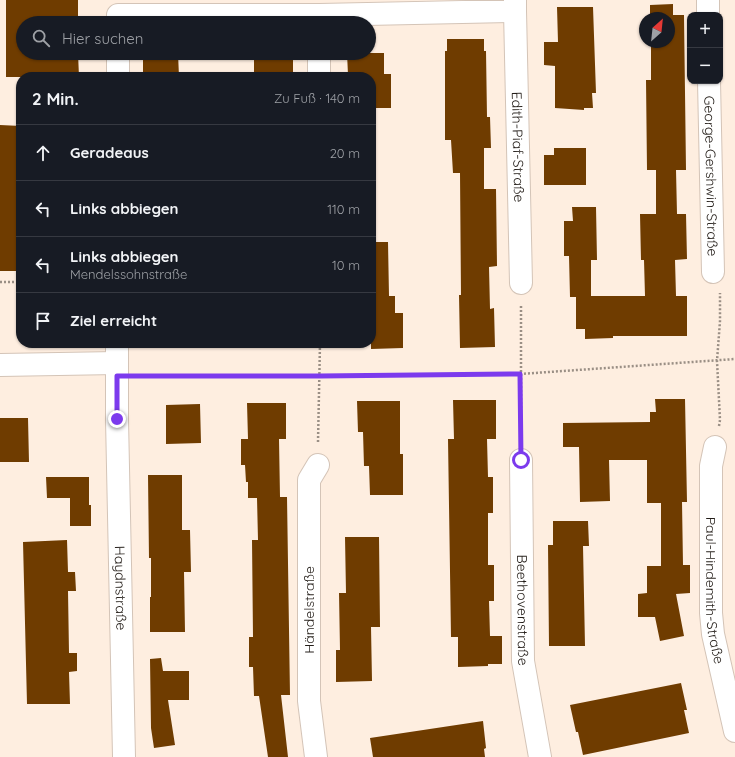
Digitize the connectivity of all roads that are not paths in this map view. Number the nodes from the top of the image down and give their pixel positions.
1 (708, 0) edge
2 (515, 6) edge
3 (708, 12) edge
4 (364, 16) edge
5 (118, 60) edge
6 (319, 60) edge
7 (118, 72) edge
8 (319, 72) edge
9 (709, 84) edge
10 (713, 272) road end
11 (521, 283) road end
12 (117, 361) edge
13 (0, 365) edge
14 (715, 447) road end
15 (521, 460) road end
16 (318, 465) road end
17 (735, 731) edge
18 (124, 757) edge
19 (316, 757) edge
20 (540, 757) edge

1 - 3 street
2 - 4 street
2 - 11 street, Edith-Piaf-Straße
5 - 7 street
6 - 8 street
9 - 10 street, George-Gershwin-Straße
12 - 13 street
12 - 18 street, Haydnstraße
14 - 17 street, Paul-Hindemith-Straße
15 - 20 street, Beethovenstraße
16 - 19 street, Händelstraße

